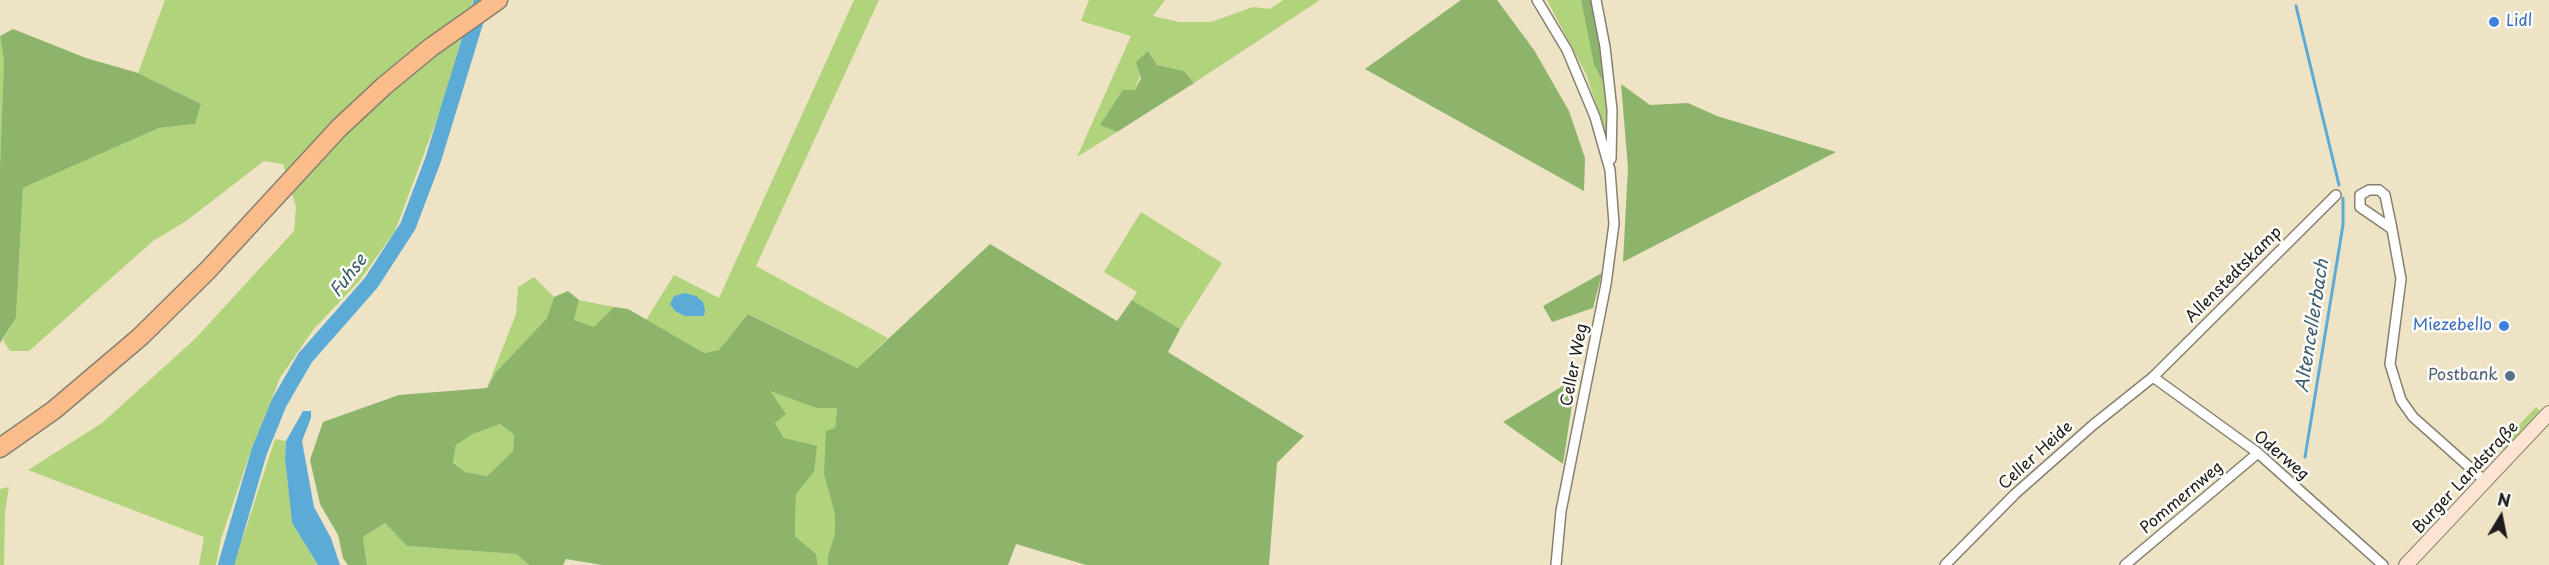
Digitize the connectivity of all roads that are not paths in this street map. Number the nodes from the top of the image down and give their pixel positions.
1 (498, 0) edge
2 (1537, 0) edge
3 (1596, 0) edge
4 (1610, 170) junction
5 (2336, 195) dead end
6 (2392, 229) junction
7 (2153, 377) junction
8 (2549, 413) edge
9 (0, 448) edge
10 (2258, 453) junction
11 (2485, 481) junction
12 (2128, 564) edge
13 (1556, 565) edge
14 (1945, 565) edge
15 (2383, 565) edge
16 (2406, 565) edge

1 - 9 highway
2 - 4 street, Celler Weg
3 - 4 street, Celler Weg
4 - 13 street, Celler Weg
5 - 7 street, Allenstedtskamp
6 - 6 street
6 - 11 street
7 - 10 street, Oderweg
7 - 14 street, Celler Heide
8 - 11 street, Burger Landstraße
10 - 12 street, Pommernweg
10 - 15 street, Oderweg
11 - 16 street, Burger Landstraße

